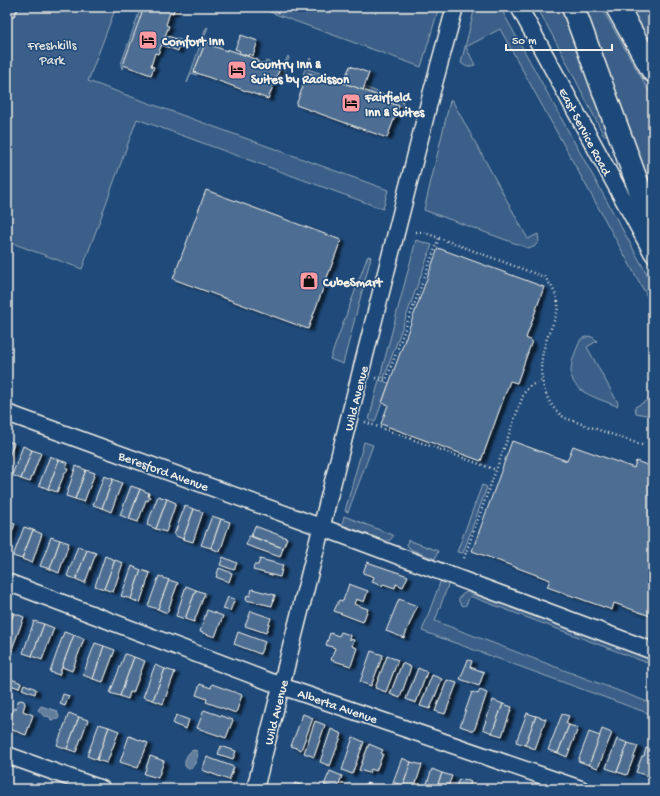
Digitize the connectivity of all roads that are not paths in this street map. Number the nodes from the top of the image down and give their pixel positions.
1 (9, 7) edge
2 (455, 7) edge
3 (519, 7) edge
4 (573, 7) edge
5 (617, 7) edge
6 (7, 10) edge
7 (653, 71) edge
8 (653, 226) edge
9 (653, 254) edge
10 (7, 413) edge
11 (322, 527) junction
12 (7, 582) edge
13 (653, 651) edge
14 (281, 686) junction
15 (7, 755) edge
16 (102, 789) edge
17 (255, 789) edge
18 (581, 789) edge

1 - 6 street
2 - 11 street, Wild Avenue
3 - 9 street, East Service Road
4 - 8 highway
5 - 7 highway
10 - 11 street, Beresford Avenue
11 - 13 street, Beresford Avenue
11 - 14 street, Wild Avenue
12 - 14 street, Alberta Avenue
14 - 17 street, Wild Avenue
14 - 18 street, Alberta Avenue
15 - 16 street

